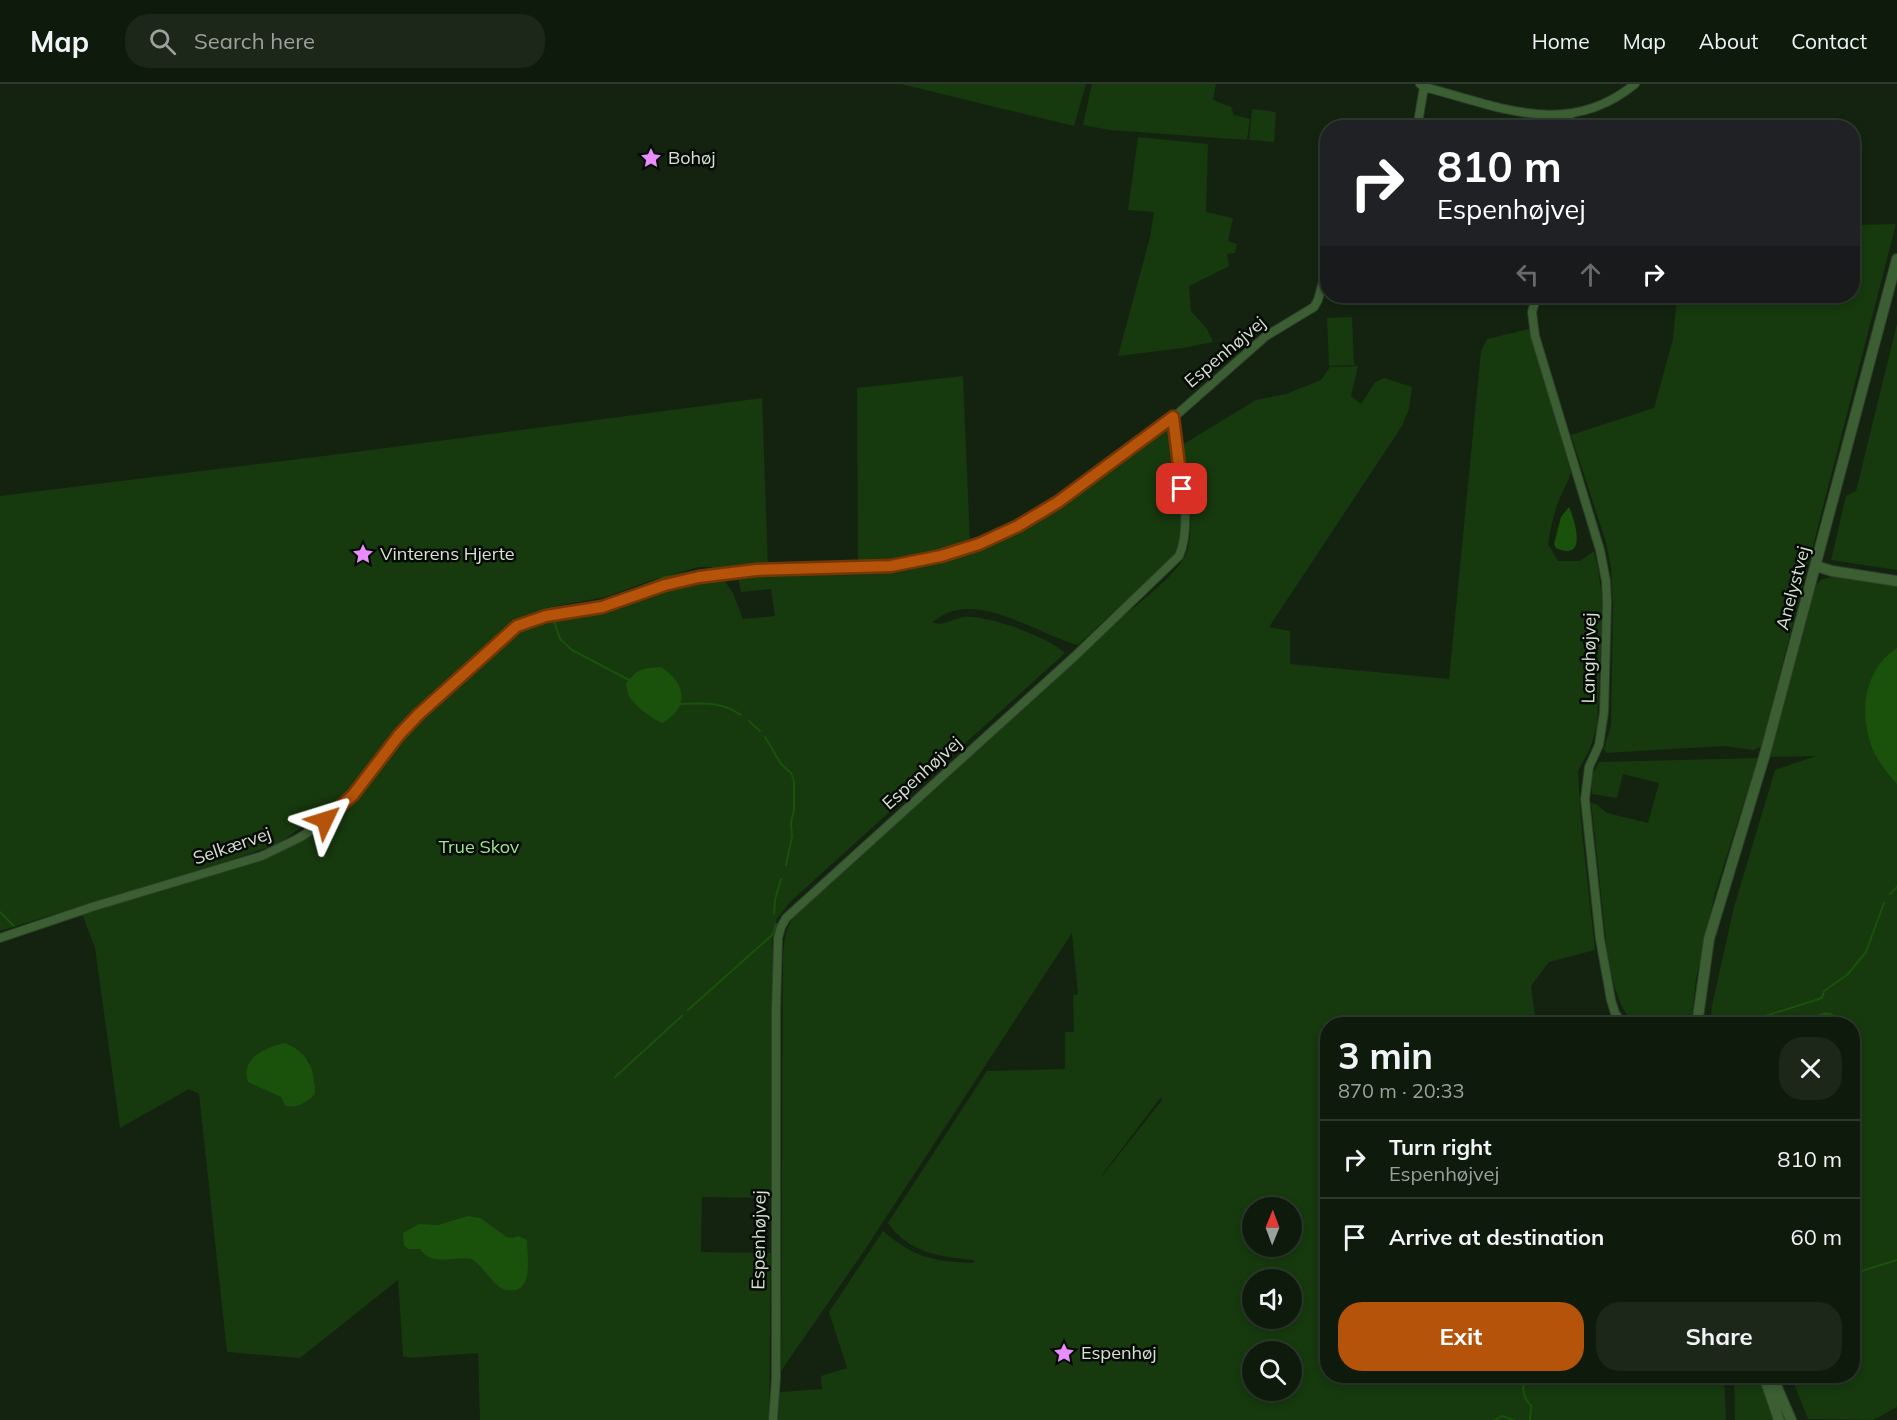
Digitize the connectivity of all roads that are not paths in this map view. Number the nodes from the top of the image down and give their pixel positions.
1 (1635, 84) edge
2 (1422, 85) edge
3 (1570, 115) junction
4 (1419, 120) edge
5 (1569, 120) edge
6 (1897, 259) edge
7 (1320, 293) edge
8 (1535, 303) edge
9 (1173, 417) junction
10 (1816, 566) junction
11 (1897, 581) edge
12 (1715, 924) junction
13 (0, 938) edge
14 (1618, 1017) edge
15 (1698, 1017) edge
16 (1705, 1017) edge
17 (1766, 1383) edge
18 (1775, 1383) edge
19 (773, 1420) edge
20 (1779, 1420) edge
21 (1791, 1420) edge

1 - 3 street
2 - 3 street
2 - 4 street
3 - 5 street
6 - 10 street, Anelystvej
7 - 9 street, Espenhøjvej
8 - 14 street, Langhøjvej
9 - 13 street, Selkærvej
9 - 19 street, Espenhøjvej
10 - 11 street
10 - 12 street, Anelystvej
12 - 15 street, Anelystvej
12 - 16 street, Anelystvej
17 - 20 street
18 - 21 street

